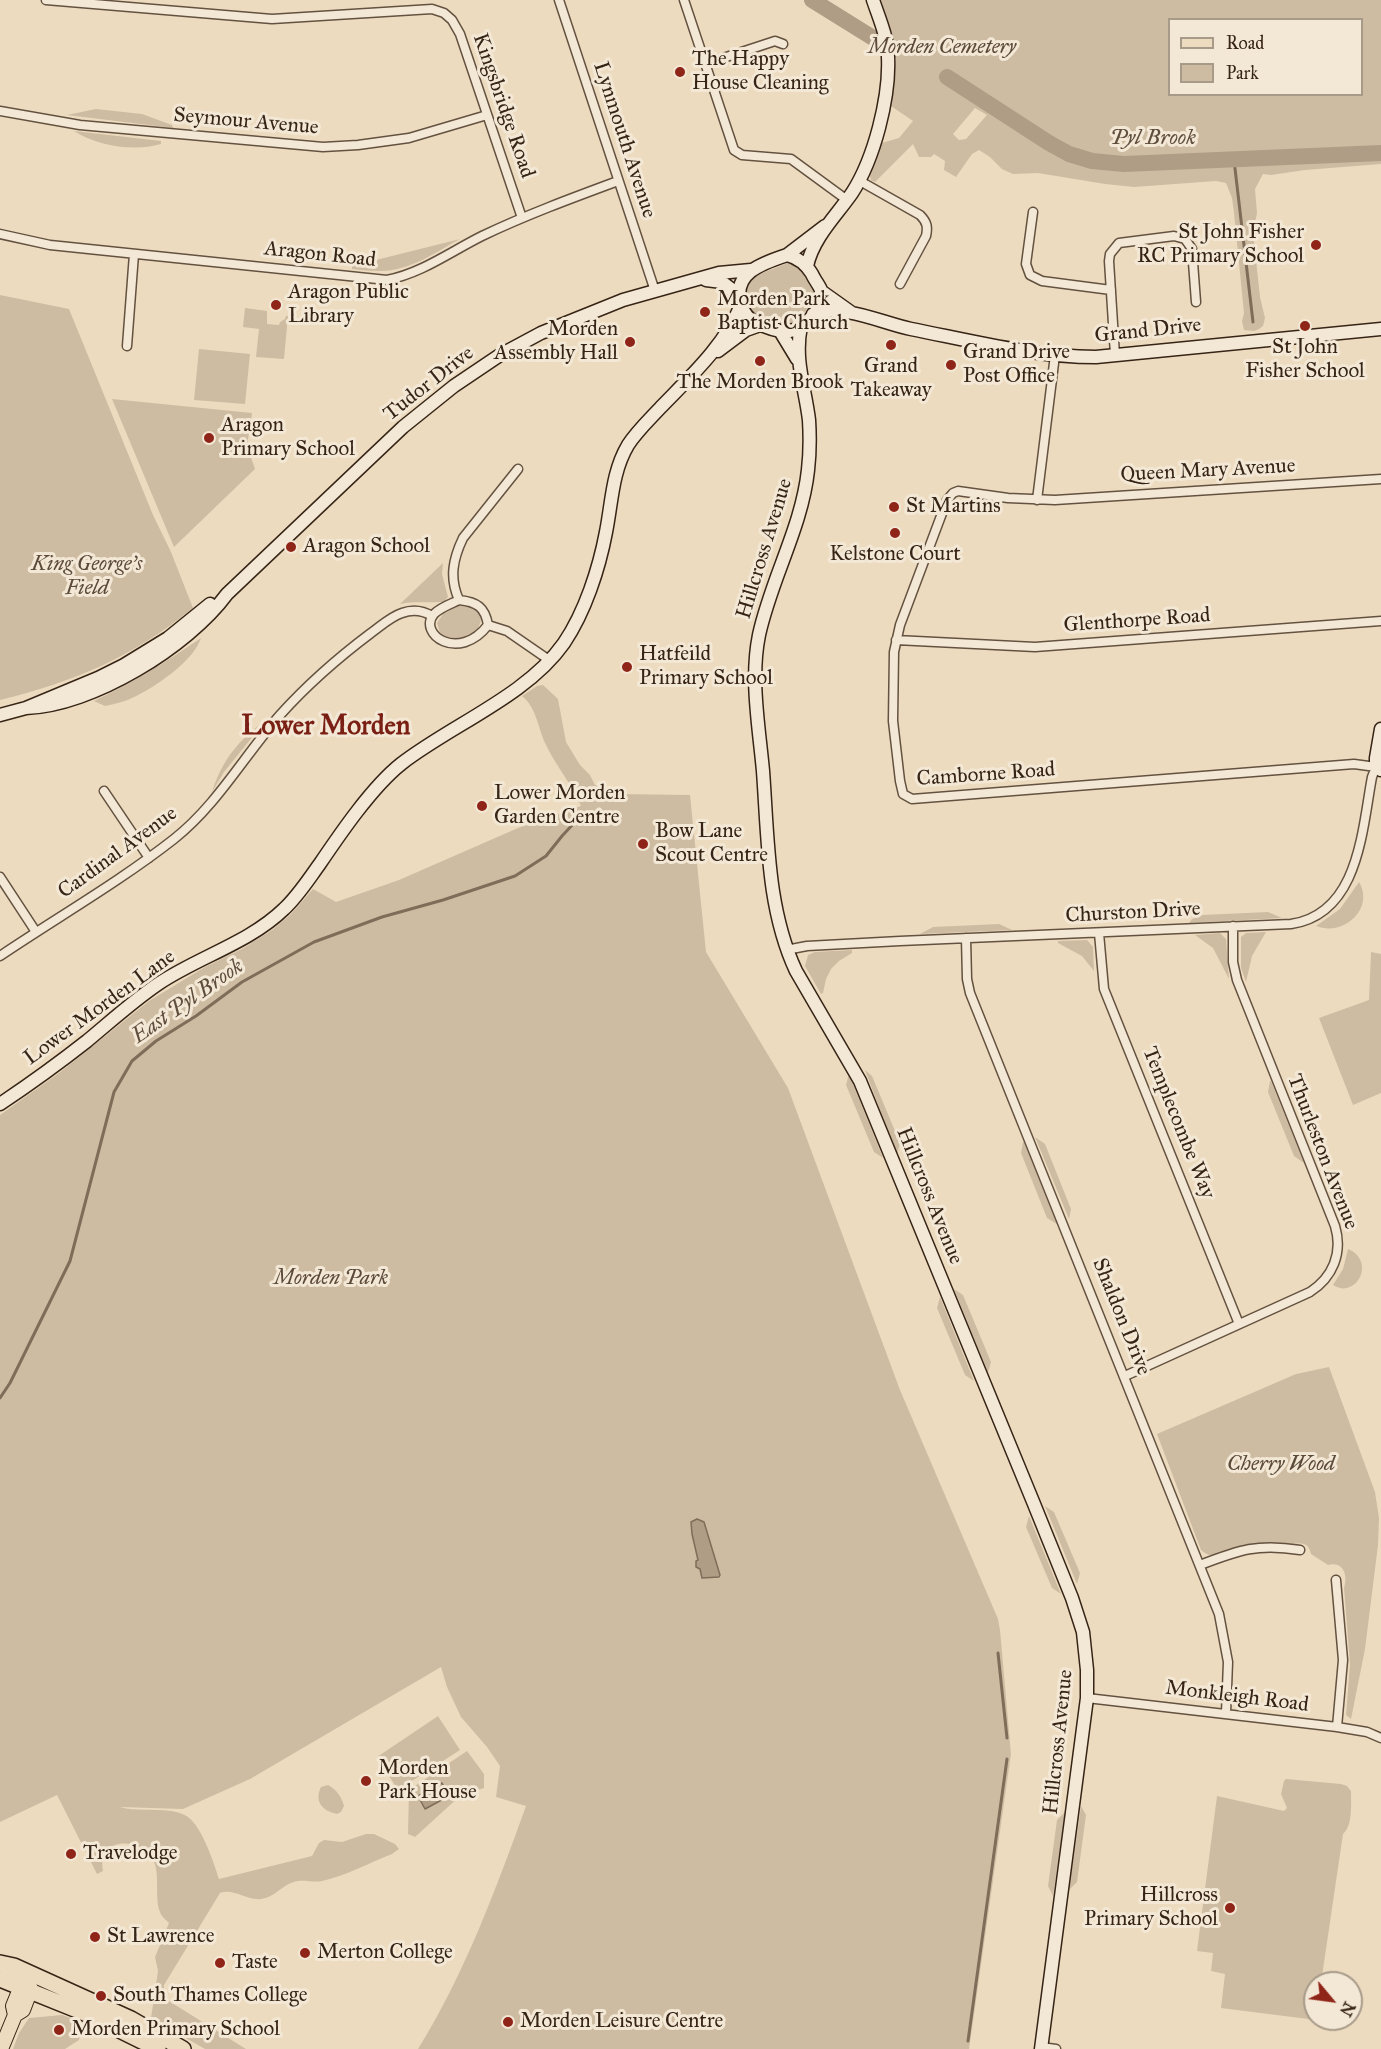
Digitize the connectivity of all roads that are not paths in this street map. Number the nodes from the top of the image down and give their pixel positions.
1 (46, 0) edge
2 (559, 0) edge
3 (684, 0) edge
4 (873, 0) edge
5 (783, 44) dead end
6 (705, 64) junction
7 (0, 111) edge
8 (487, 115) junction
9 (618, 181) junction
10 (860, 181) junction
11 (847, 200) junction
12 (1033, 212) dead end
13 (522, 218) junction
14 (828, 224) junction
15 (0, 234) edge
16 (134, 254) junction
17 (787, 255) junction
18 (807, 266) junction
19 (751, 270) junction
20 (702, 280) junction
21 (900, 284) dead end
22 (1110, 290) junction
23 (655, 291) junction
24 (821, 291) junction
25 (740, 300) junction
26 (1196, 302) dead end
27 (852, 313) junction
28 (813, 314) junction
29 (760, 325) junction
30 (801, 326) junction
31 (1381, 329) edge
32 (780, 331) junction
33 (127, 346) dead end
34 (1055, 355) junction
35 (1115, 355) junction
36 (710, 356) junction
37 (798, 360) junction
38 (518, 469) dead end
39 (1381, 478) edge
40 (947, 500) joint
41 (1037, 500) junction
42 (459, 600) junction
43 (432, 616) junction
44 (1381, 621) edge
45 (488, 625) junction
46 (896, 640) junction
47 (549, 660) junction
48 (0, 715) edge
49 (1381, 729) edge
50 (1378, 769) edge
51 (104, 791) dead end
52 (148, 858) junction
53 (0, 877) edge
54 (1233, 926) junction
55 (36, 932) junction
56 (1099, 933) junction
57 (966, 939) junction
58 (786, 950) junction
59 (0, 956) edge
60 (0, 1104) edge
61 (1239, 1324) junction
62 (1125, 1376) junction
63 (1300, 1550) dead end
64 (1200, 1565) junction
65 (1336, 1580) dead end
66 (1087, 1698) junction
67 (1226, 1713) junction
68 (1337, 1727) junction
69 (1381, 1738) edge
70 (1, 1969) edge
71 (30, 1986) junction
72 (1041, 2048) edge
73 (2, 2049) edge
74 (158, 2049) edge
75 (183, 2049) edge
76 (1056, 2049) edge

1 - 8 street, Kingsbridge Road
2 - 9 street, Lynmouth Avenue
3 - 6 street
4 - 10 street
5 - 6 street
6 - 11 street
7 - 8 street, Seymour Avenue
8 - 13 street, Kingsbridge Road
9 - 13 street, Aragon Road
9 - 23 street, Lynmouth Avenue
10 - 11 street
10 - 21 street
11 - 14 street
12 - 22 street
13 - 16 street, Aragon Road
14 - 17 street
14 - 18 street
15 - 16 street, Aragon Road
16 - 33 street
17 - 18 street
17 - 19 street
18 - 24 street
19 - 20 street, Tudor Drive
19 - 25 street
20 - 23 street, Tudor Drive
20 - 25 street, Tudor Drive
22 - 26 street
22 - 35 street
23 - 48 street, Tudor Drive
24 - 27 street, Grand Drive
24 - 28 street
25 - 29 street
25 - 36 street, Lower Morden Lane
27 - 28 street, Grand Drive
27 - 34 street, Grand Drive
28 - 30 street
29 - 32 street
29 - 36 street, Lower Morden Lane
30 - 32 street
30 - 37 street, Hillcross Avenue
31 - 35 street, Grand Drive
32 - 37 street, Hillcross Avenue
34 - 35 street, Grand Drive
34 - 41 street
36 - 47 street, Lower Morden Lane
37 - 58 street, Hillcross Avenue
38 - 42 street
39 - 41 street, Queen Mary Avenue
40 - 41 street, Queen Mary Avenue
40 - 46 street, Camborne Road
42 - 43 street
42 - 45 street
43 - 45 street
43 - 52 street, Cardinal Avenue
44 - 46 street, Glenthorpe Road
45 - 47 street
46 - 50 street, Camborne Road
47 - 60 street, Lower Morden Lane
49 - 50 street
50 - 54 street, Churston Drive
51 - 52 street
52 - 55 street, Cardinal Avenue
53 - 55 street
54 - 56 street, Churston Drive
54 - 61 street, Thurleston Avenue
55 - 59 street, Cardinal Avenue
56 - 57 street, Churston Drive
56 - 61 street, Templecombe Way
57 - 58 street, Churston Drive
57 - 62 street, Shaldon Drive
58 - 66 street, Hillcross Avenue
61 - 62 street, Thurleston Avenue
62 - 64 street, Shaldon Drive
63 - 64 street
64 - 67 street, Shaldon Drive
65 - 68 street
66 - 67 street, Monkleigh Road
66 - 72 street, Hillcross Avenue
67 - 68 street, Monkleigh Road
68 - 69 street, Monkleigh Road
70 - 71 highway
70 - 71 highway
71 - 73 main road
71 - 74 highway
71 - 75 highway
72 - 76 street

